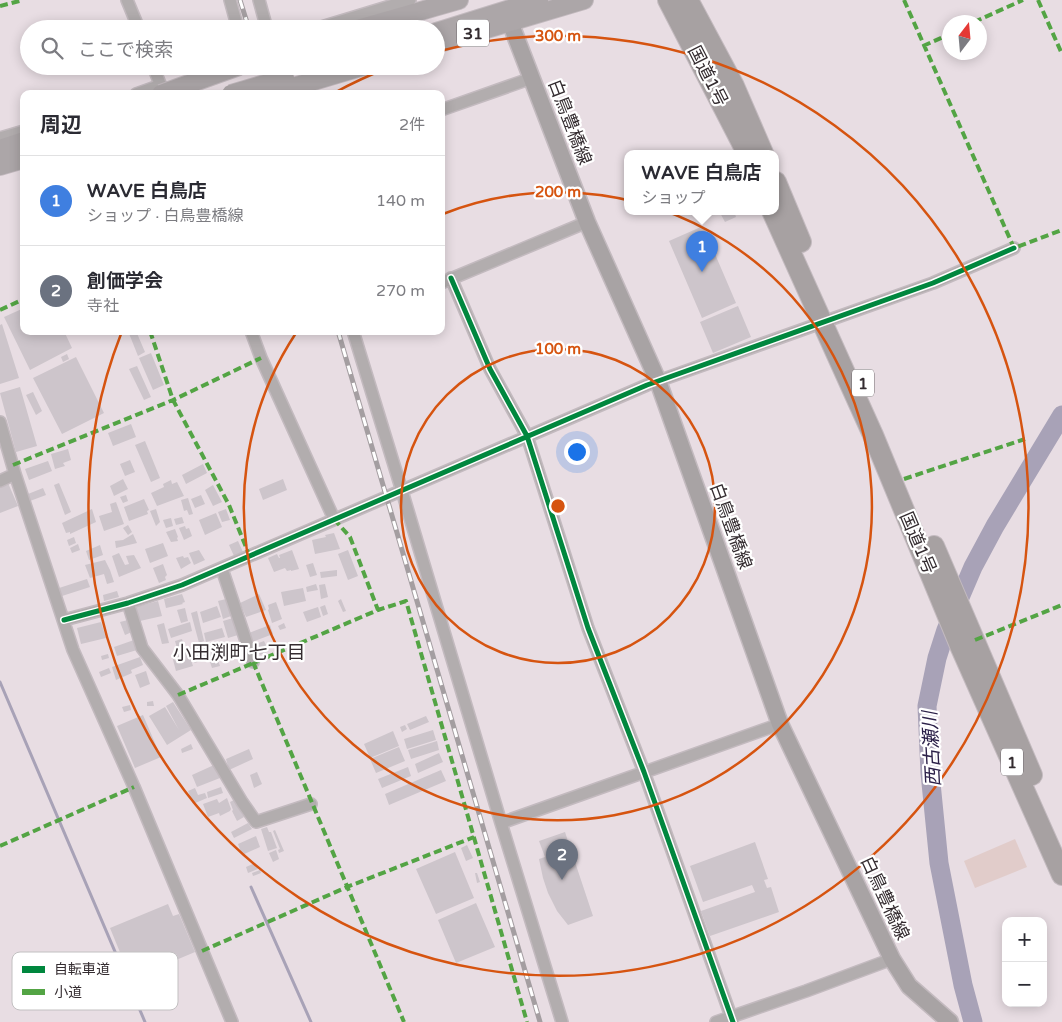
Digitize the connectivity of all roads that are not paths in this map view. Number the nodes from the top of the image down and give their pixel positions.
1 (127, 0) edge
2 (230, 0) edge
3 (259, 0) edge
4 (459, 0) edge
5 (539, 0) edge
6 (584, 0) edge
7 (668, 0) edge
8 (688, 0) edge
9 (415, 5) edge
10 (135, 20) edge
11 (236, 20) edge
12 (265, 20) edge
13 (352, 20) edge
14 (379, 20) edge
15 (510, 22) junction
16 (445, 29) edge
17 (445, 41) edge
18 (156, 75) edge
19 (211, 75) edge
20 (280, 75) edge
21 (294, 75) edge
22 (334, 75) edge
23 (532, 78) junction
24 (162, 90) edge
25 (165, 90) edge
26 (244, 90) edge
27 (283, 90) edge
28 (284, 90) edge
29 (445, 109) edge
30 (20, 132) edge
31 (0, 138) edge
32 (20, 142) edge
33 (0, 149) edge
34 (745, 150) edge
35 (762, 150) edge
36 (20, 151) edge
37 (0, 156) edge
38 (20, 160) edge
39 (0, 166) edge
40 (20, 168) edge
41 (0, 174) edge
42 (779, 190) edge
43 (774, 215) edge
44 (587, 222) junction
45 (1014, 248) dead end
46 (446, 281) edge
47 (829, 321) junction
48 (252, 335) edge
49 (354, 335) edge
50 (658, 381) junction
51 (0, 422) edge
52 (528, 436) junction
53 (15, 474) junction
54 (0, 481) edge
55 (402, 491) junction
56 (334, 519) junction
57 (222, 569) junction
58 (128, 603) junction
59 (64, 620) junction
60 (253, 662) dead end
61 (780, 724) junction
62 (644, 772) junction
63 (311, 804) dead end
64 (501, 823) junction
65 (1062, 843) edge
66 (1062, 875) edge
67 (892, 959) junction
68 (732, 1019) edge
69 (232, 1022) edge
70 (562, 1022) edge
71 (716, 1022) edge
72 (950, 1022) edge

1 - 10 street
2 - 11 street
3 - 12 street
4 - 9 main road, 31
5 - 16 main road, 31
6 - 15 main road, 31
7 - 34 highway, 国道1号
8 - 35 highway, 国道1号
9 - 13 street
9 - 14 main road, 31
15 - 17 main road, 31
15 - 23 main road, 白鳥豊橋線
18 - 24 street
19 - 25 main road, bridge
20 - 28 street
21 - 26 main road, bridge
22 - 27 main road, bridge
23 - 29 street
23 - 44 main road, 白鳥豊橋線
30 - 31 street
32 - 33 main road
36 - 37 main road
38 - 39 main road
40 - 41 street
42 - 47 highway, 国道1号 / 1
43 - 47 highway, 国道1号 / 1
44 - 46 street
44 - 50 main road, 白鳥豊橋線
45 - 47 street
46 - 52 street
47 - 50 street
47 - 65 highway, 国道1号 / 1
47 - 66 highway, 国道1号 / 1
48 - 56 street
49 - 55 street
50 - 52 street
50 - 61 main road, 白鳥豊橋線
51 - 53 street
52 - 55 street
52 - 62 street
53 - 54 street
53 - 59 street
55 - 56 street
55 - 64 street
56 - 57 street
57 - 58 street
57 - 60 street
58 - 59 street
58 - 63 street
59 - 69 street
61 - 62 street
61 - 67 main road, 白鳥豊橋線
62 - 64 street
62 - 68 street
64 - 70 street
67 - 68 street
67 - 72 main road, 白鳥豊橋線
68 - 71 street

